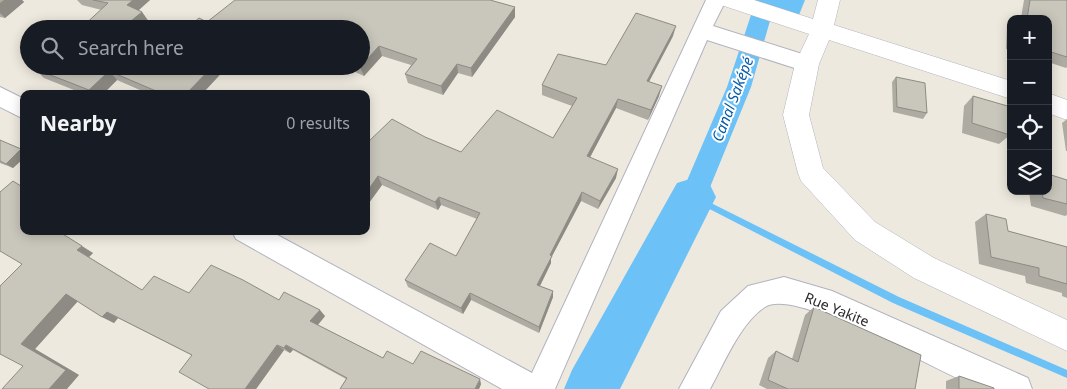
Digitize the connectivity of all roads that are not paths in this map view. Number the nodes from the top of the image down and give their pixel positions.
1 (716, 0) edge
2 (729, 0) edge
3 (829, 0) edge
4 (701, 30) junction
5 (822, 30) junction
6 (807, 64) junction
7 (1007, 89) edge
8 (0, 96) edge
9 (1052, 104) edge
10 (20, 108) edge
11 (1067, 110) edge
12 (252, 235) edge
13 (1067, 336) edge
14 (532, 389) edge
15 (540, 389) edge
16 (694, 389) edge
17 (1018, 389) edge

1 - 4 street
2 - 5 street
3 - 5 street
4 - 6 street
4 - 15 street
5 - 6 street
5 - 7 street
6 - 13 street
8 - 10 street
9 - 11 street
12 - 14 street
16 - 17 street, Rue Yakite

